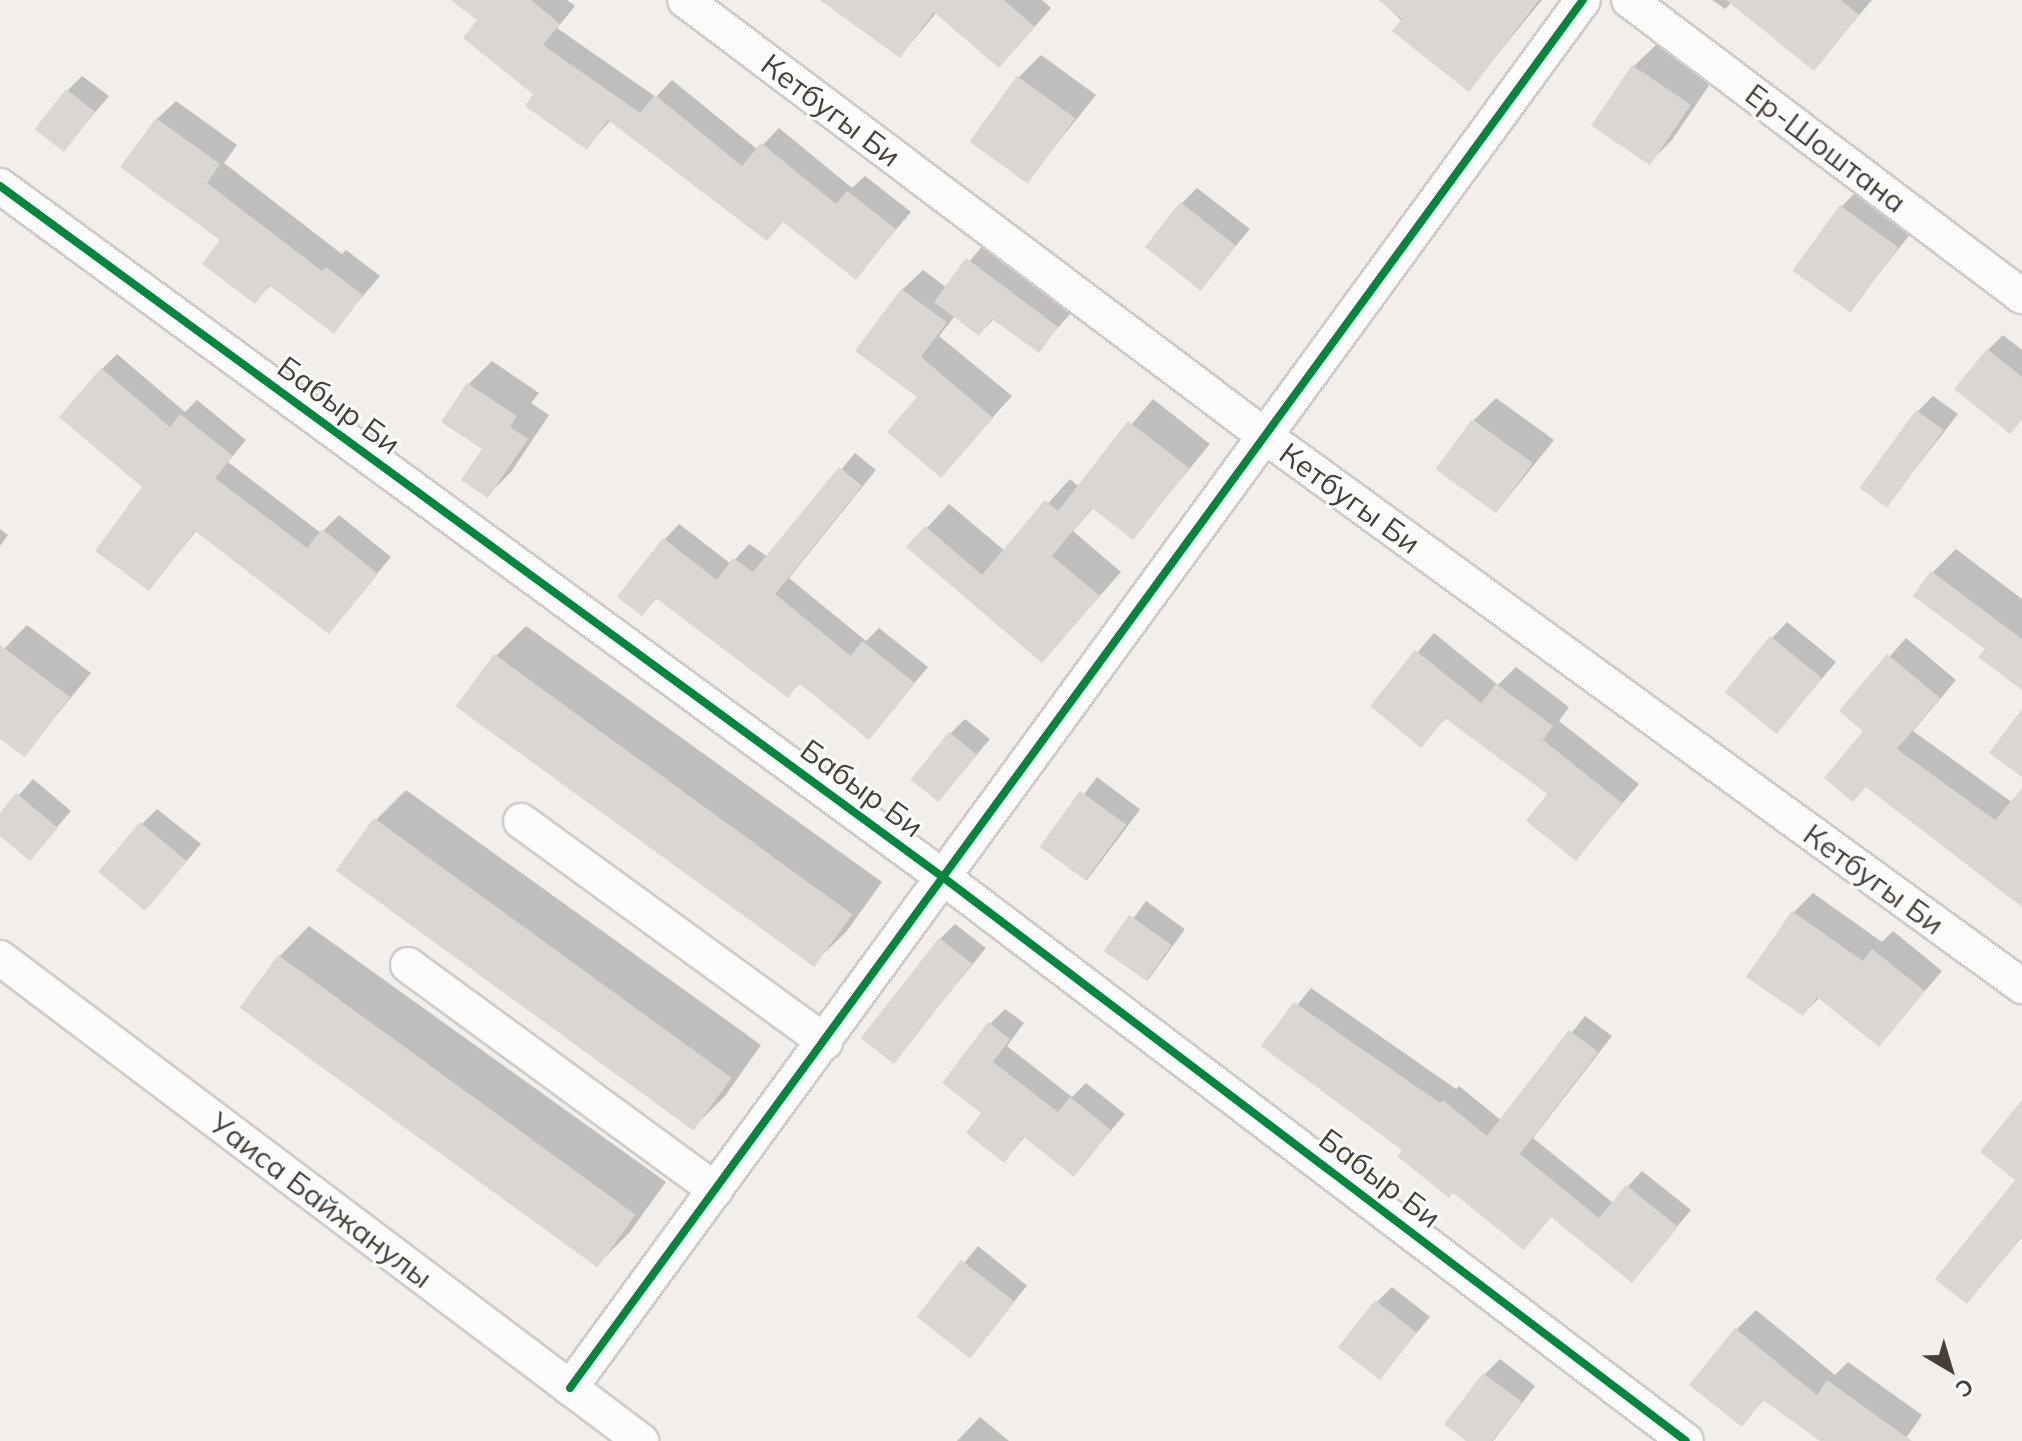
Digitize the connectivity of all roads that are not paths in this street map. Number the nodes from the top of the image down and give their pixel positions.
1 (685, 0) edge
2 (1583, 0) edge
3 (1629, 0) edge
4 (0, 186) edge
5 (2022, 296) edge
6 (1265, 436) junction
7 (521, 821) dead end
8 (944, 878) junction
9 (0, 958) edge
10 (408, 965) dead end
11 (2022, 986) edge
12 (825, 1042) junction
13 (715, 1190) junction
14 (570, 1388) junction
15 (641, 1441) edge
16 (1686, 1441) edge

1 - 6 street, Кетбугы Би
2 - 6 street
3 - 5 street, Ер-Шоштана
4 - 8 street, Бабыр Би
6 - 8 street
6 - 11 street, Кетбугы Би
7 - 12 street
8 - 12 street
8 - 16 street, Бабыр Би
9 - 14 street, Уаиса Байжанулы
10 - 13 street
12 - 13 street
13 - 14 street
14 - 15 street, Уаиса Байжанулы

